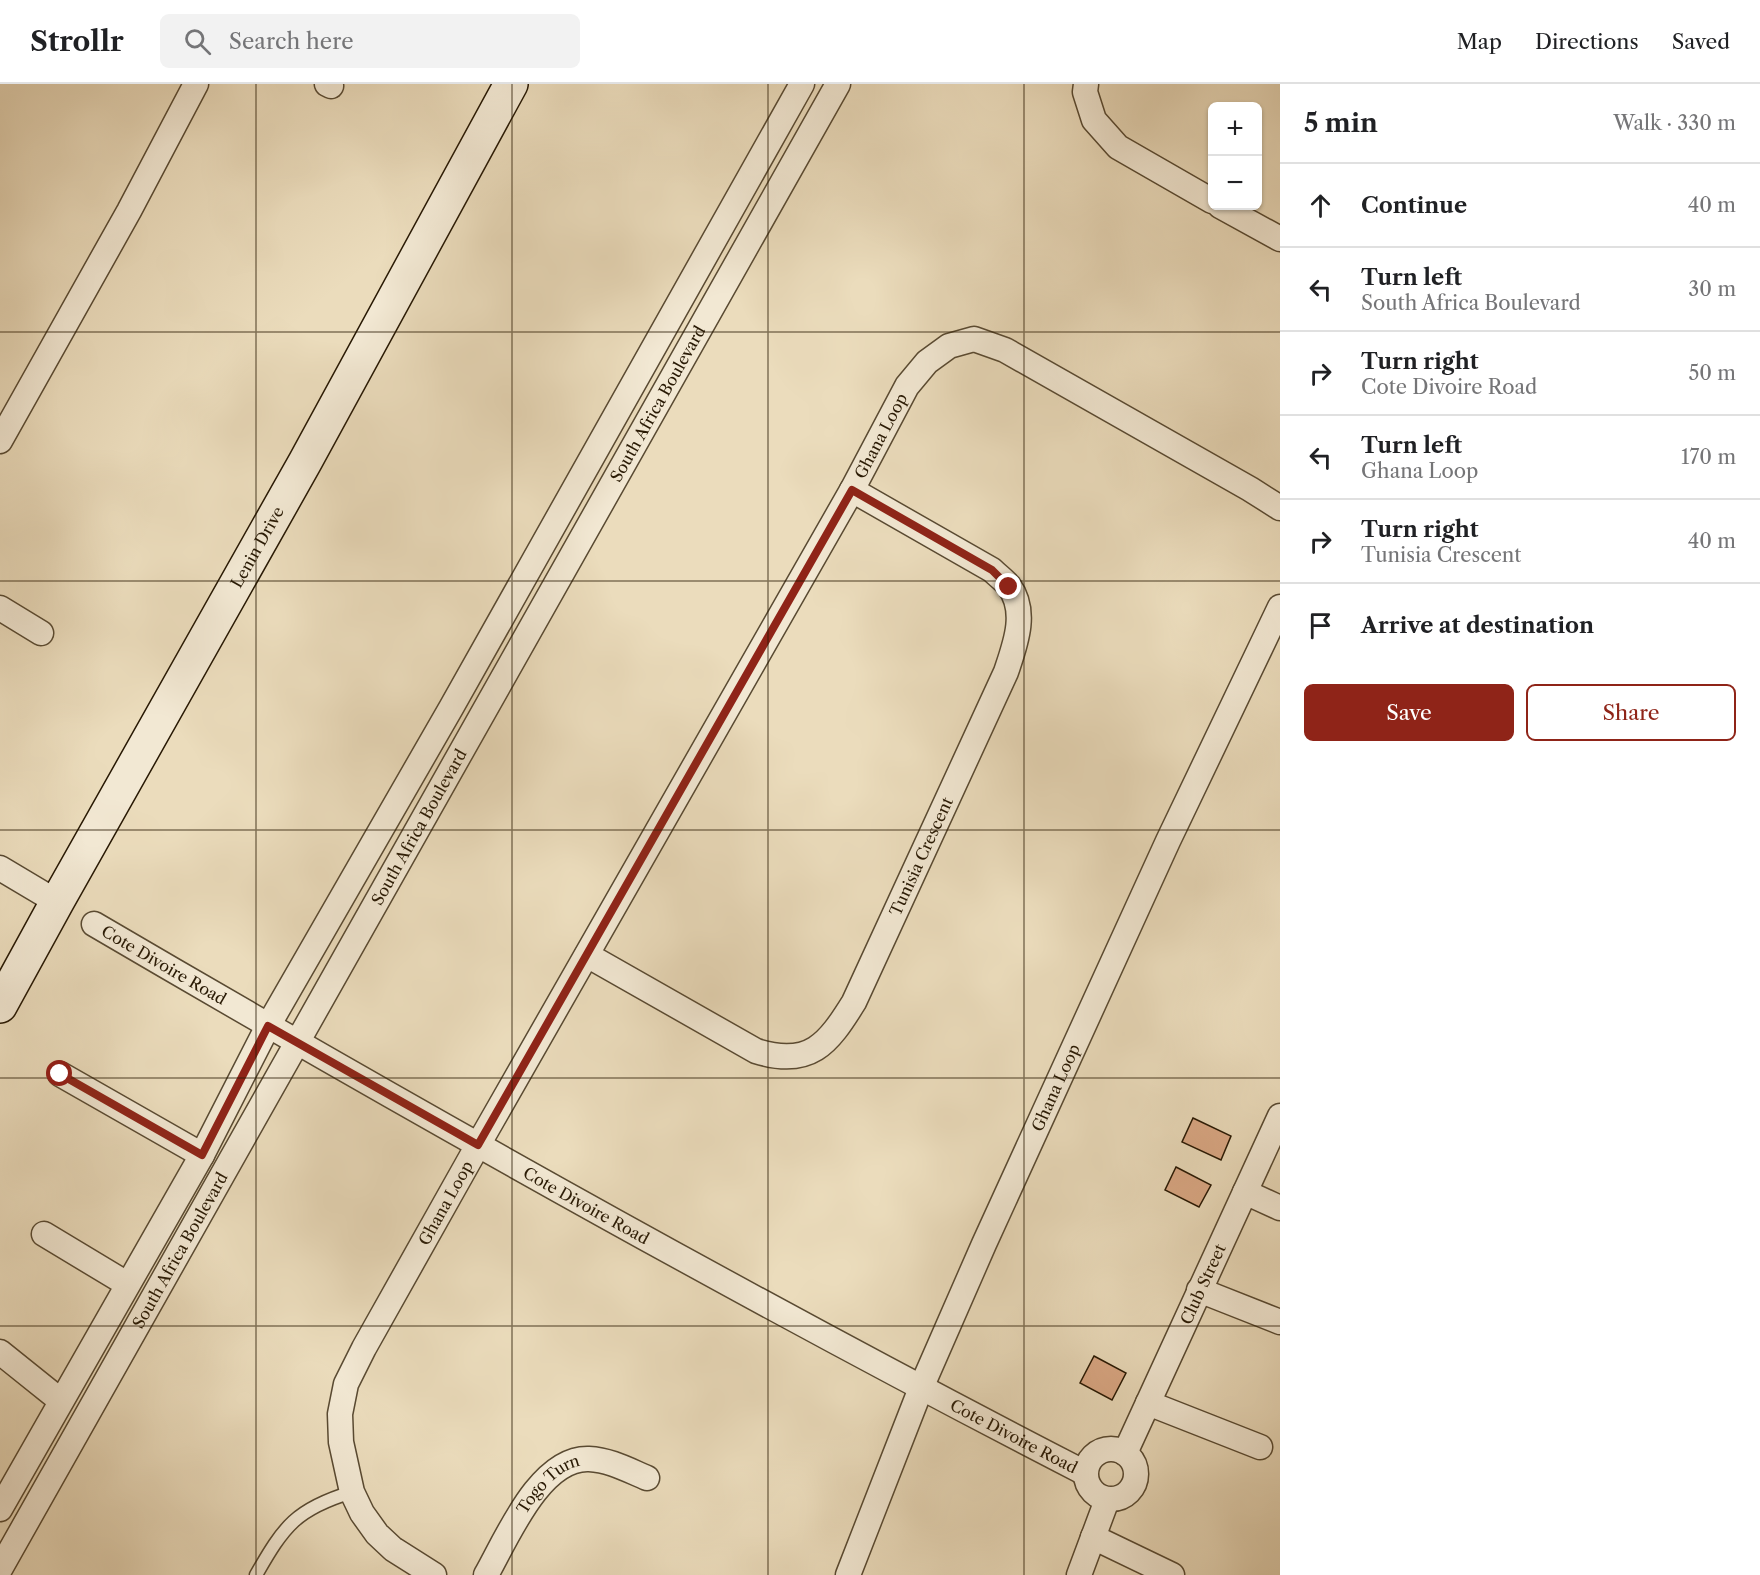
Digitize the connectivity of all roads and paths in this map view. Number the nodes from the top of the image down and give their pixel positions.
1 (196, 84) edge
2 (511, 84) edge
3 (802, 84) edge
4 (838, 84) edge
5 (1086, 84) edge
6 (1208, 199) edge
7 (1227, 210) edge
8 (1280, 239) edge
9 (0, 441) edge
10 (852, 490) junction
11 (1280, 508) edge
12 (1280, 607) edge
13 (0, 608) edge
14 (41, 633) dead end
15 (0, 868) edge
16 (57, 902) junction
17 (94, 924) dead end
18 (587, 954) junction
19 (0, 1006) edge
20 (268, 1026) junction
21 (298, 1042) junction
22 (60, 1074) dead end
23 (1280, 1116) edge
24 (478, 1145) junction
25 (202, 1155) junction
26 (1245, 1192) junction
27 (1280, 1208) edge
28 (44, 1234) dead end
29 (127, 1284) junction
30 (1199, 1290) junction
31 (1280, 1322) edge
32 (0, 1352) edge
33 (921, 1388) junction
34 (61, 1401) junction
35 (1148, 1403) junction
36 (1260, 1447) dead end
37 (1125, 1453) junction
38 (10, 1468) edge
39 (1085, 1473) junction
40 (647, 1478) dead end
41 (352, 1492) junction
42 (1107, 1500) junction
43 (0, 1509) edge
44 (1093, 1537) junction
45 (0, 1569) edge
46 (256, 1575) edge
47 (434, 1575) edge
48 (486, 1575) edge
49 (848, 1575) edge
50 (1079, 1575) edge
51 (1172, 1575) edge

1 - 9 street
2 - 16 street, Lenin Drive
3 - 20 street, South Africa Boulevard
4 - 21 street, South Africa Boulevard
5 - 6 street
7 - 8 street
10 - 11 street, Ghana Loop
10 - 18 street, Ghana Loop
10 - 18 street, Tunisia Crescent
12 - 33 street, Ghana Loop
13 - 14 street
15 - 16 street
16 - 19 street, Lenin Drive
17 - 20 street, Cote Divoire Road
18 - 24 street, Ghana Loop
20 - 21 street, Cote Divoire Road
20 - 25 street, South Africa Boulevard
21 - 24 street, Cote Divoire Road
21 - 45 street, South Africa Boulevard
22 - 25 street
23 - 26 street, Club Street
24 - 33 street, Cote Divoire Road
24 - 41 street, Ghana Loop
25 - 29 street, South Africa Boulevard
26 - 27 street
26 - 30 street, Club Street
28 - 29 street
29 - 34 street, South Africa Boulevard
30 - 31 street
30 - 35 street, Club Street
32 - 34 street
33 - 39 street, Cote Divoire Road
33 - 49 street, Ghana Loop
34 - 38 street, South Africa Boulevard
35 - 36 street
35 - 37 street, Club Street
37 - 39 street
37 - 42 street
38 - 43 street, South Africa Boulevard
39 - 42 street
40 - 48 street, Togo Turn
41 - 46 lane
41 - 47 street, Ghana Loop
42 - 44 street
44 - 50 street
44 - 51 street

